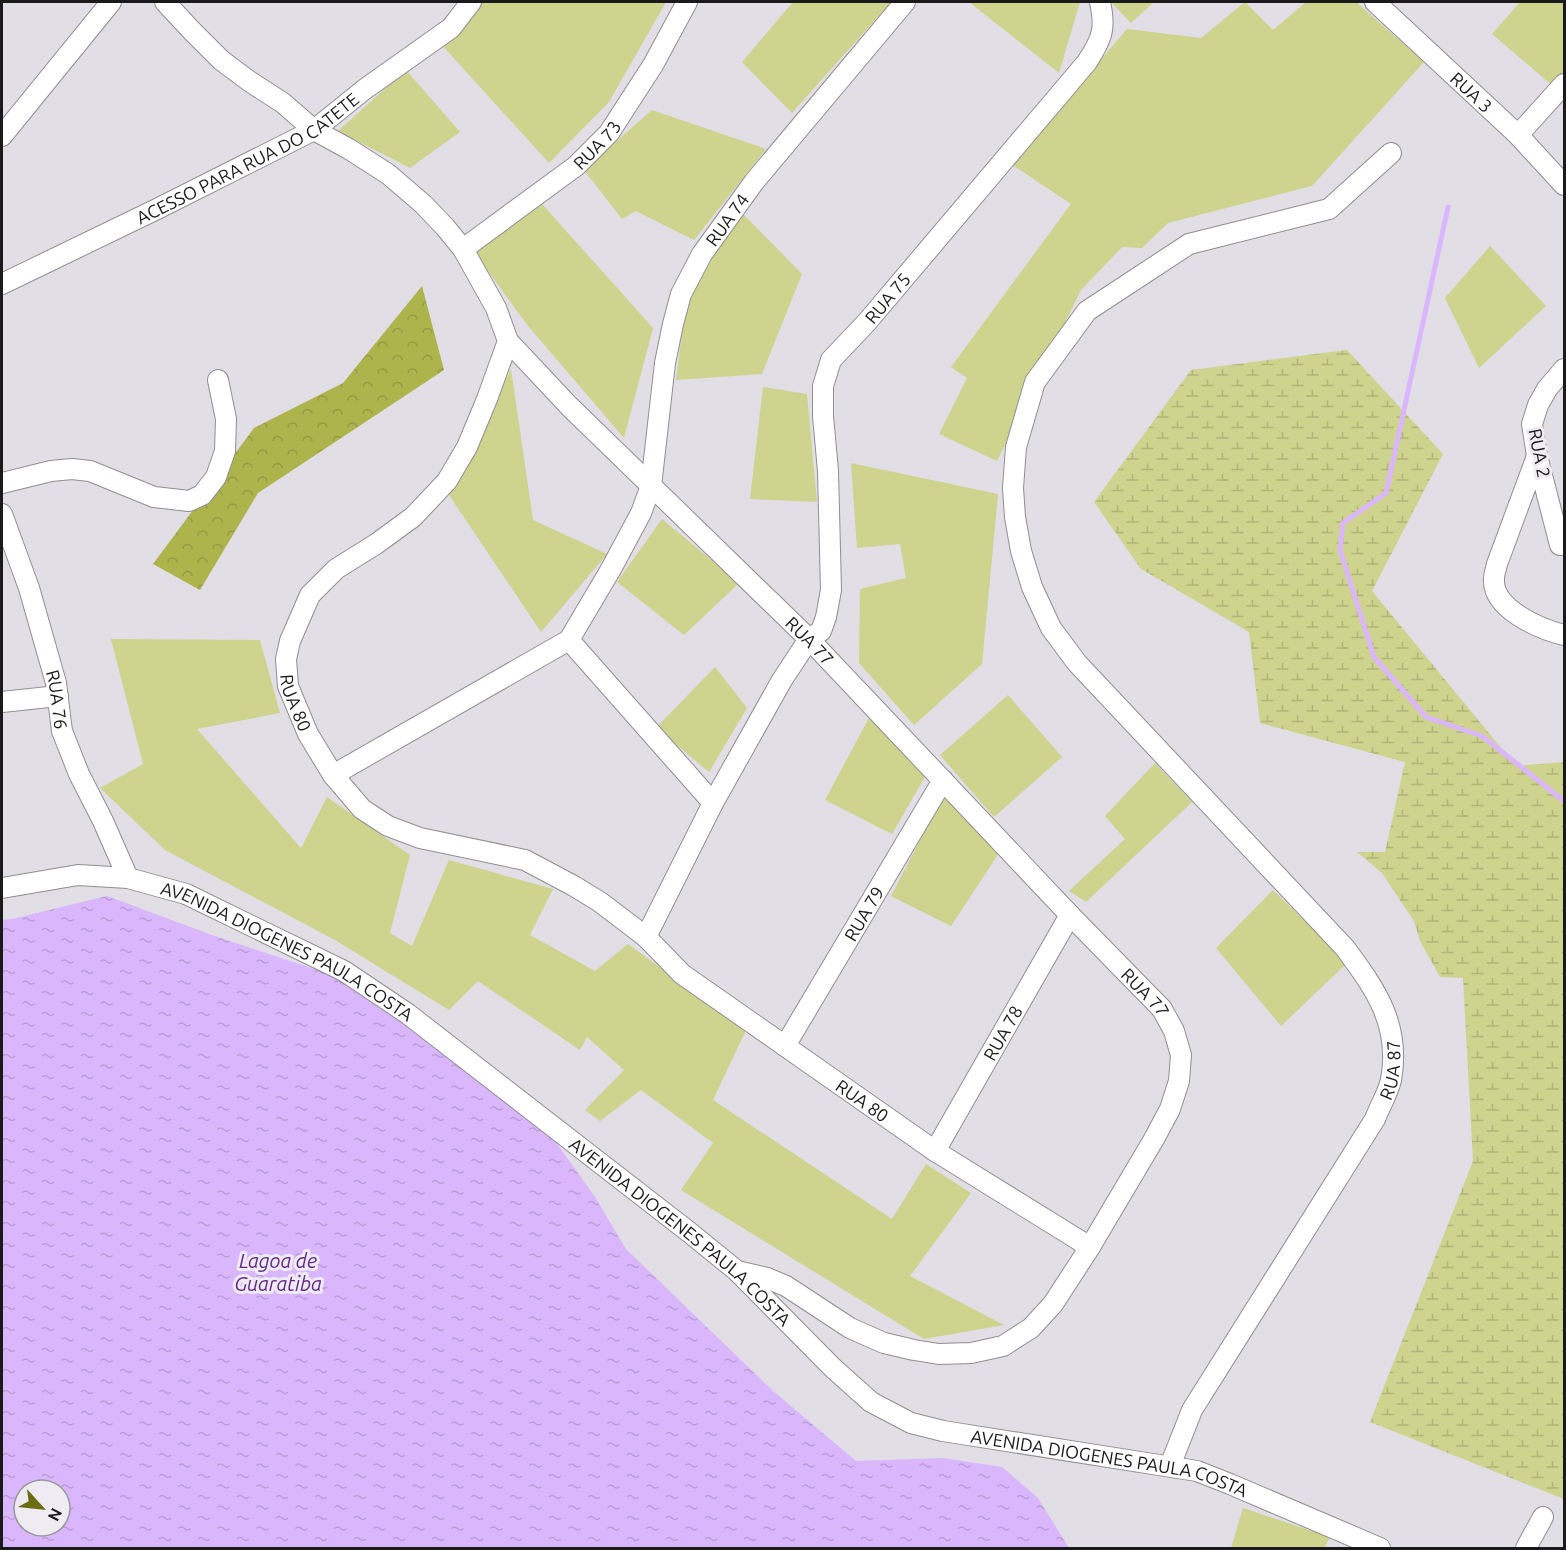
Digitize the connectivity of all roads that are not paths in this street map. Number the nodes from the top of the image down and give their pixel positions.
1 (111, 2) edge
2 (165, 2) edge
3 (471, 2) edge
4 (687, 2) edge
5 (905, 2) edge
6 (1100, 2) edge
7 (1375, 2) edge
8 (1564, 84) edge
9 (314, 130) junction
10 (1518, 135) junction
11 (2, 136) edge
12 (1391, 153) dead end
13 (1564, 185) edge
14 (463, 249) junction
15 (2, 284) edge
16 (508, 342) junction
17 (1564, 369) edge
18 (218, 380) dead end
19 (1538, 456) junction
20 (2, 483) edge
21 (651, 486) junction
22 (2, 514) edge
23 (1560, 545) dead end
24 (1564, 634) edge
25 (809, 639) junction
26 (569, 640) junction
27 (58, 696) junction
28 (2, 702) edge
29 (333, 775) junction
30 (943, 780) junction
31 (713, 803) junction
32 (128, 878) junction
33 (2, 888) edge
34 (1070, 915) junction
35 (646, 937) junction
36 (784, 1046) junction
37 (935, 1151) junction
38 (1090, 1247) junction
39 (737, 1271) junction
40 (1170, 1466) junction
41 (1543, 1517) dead end
42 (1380, 1548) edge
43 (1526, 1548) edge

1 - 11 street
2 - 9 street
3 - 9 street, ACESSO PARA RUA DO CATETE
4 - 14 street, RUA 73
5 - 21 street, RUA 74
6 - 25 street, RUA 75
7 - 10 street, RUA 3
8 - 10 street
9 - 14 street
9 - 15 street, ACESSO PARA RUA DO CATETE
10 - 13 street, RUA 3
12 - 40 street, RUA 87
14 - 16 street
16 - 21 street
16 - 29 street, RUA 80
17 - 19 street, RUA 2
18 - 20 street
19 - 23 street, RUA 2
19 - 24 street
21 - 25 street, RUA 77
21 - 26 street, RUA 74
22 - 27 street, RUA 76
25 - 30 street, RUA 77
25 - 31 street
26 - 29 street
26 - 31 street
27 - 28 street
27 - 32 street, RUA 76
29 - 35 street, RUA 80
30 - 34 street, RUA 77
30 - 36 street, RUA 79
31 - 35 street
32 - 33 street, AVENIDA DIOGENES PAULA COSTA
32 - 39 street, AVENIDA DIOGENES PAULA COSTA
34 - 37 street, RUA 78
34 - 38 street, RUA 77
35 - 36 street, RUA 80
36 - 37 street, RUA 80
37 - 38 street, RUA 80
38 - 39 street, RUA 77
39 - 40 street, AVENIDA DIOGENES PAULA COSTA
40 - 42 street, AVENIDA DIOGENES PAULA COSTA
41 - 43 street

